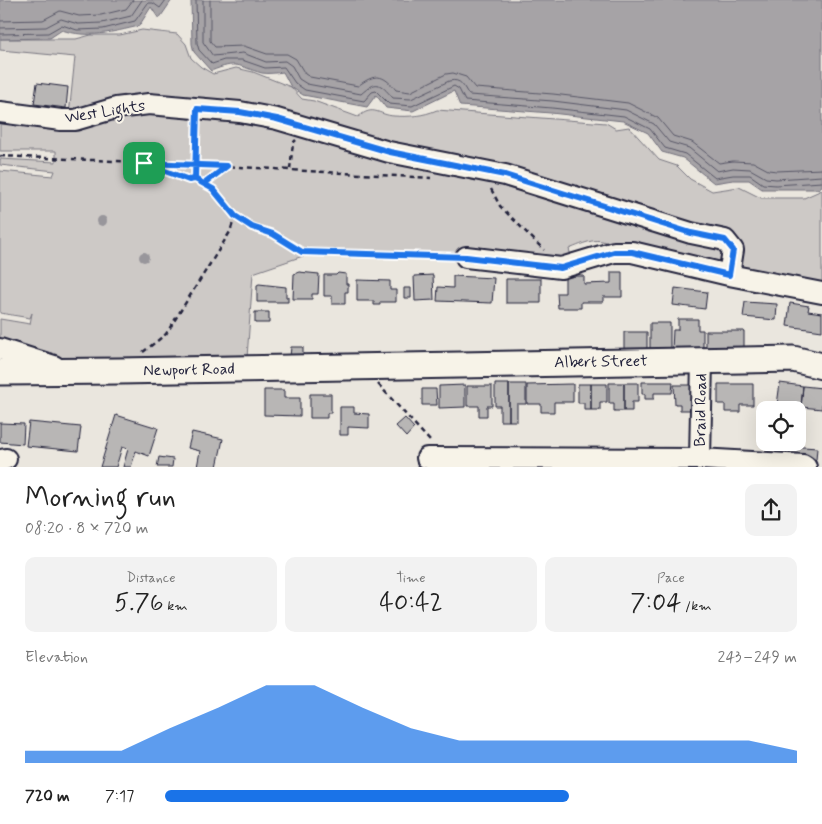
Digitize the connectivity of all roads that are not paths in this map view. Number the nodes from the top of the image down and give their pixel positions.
1 (0, 112) edge
2 (466, 257) road end
3 (730, 265) junction
4 (822, 294) edge
5 (0, 349) edge
6 (702, 360) junction
7 (822, 366) edge
8 (371, 367) joint
9 (73, 371) junction
10 (0, 372) edge
11 (436, 458) road end
12 (700, 459) junction
13 (467, 462) edge
14 (806, 466) edge

1 - 3 street, West Lights
2 - 3 street
3 - 4 street
5 - 9 street
6 - 7 main road, Albert Street
6 - 8 main road, Albert Street
6 - 12 street, Braid Road
8 - 9 main road, Newport Road
9 - 10 main road, Newport Road
11 - 13 street
12 - 13 street
12 - 14 street

